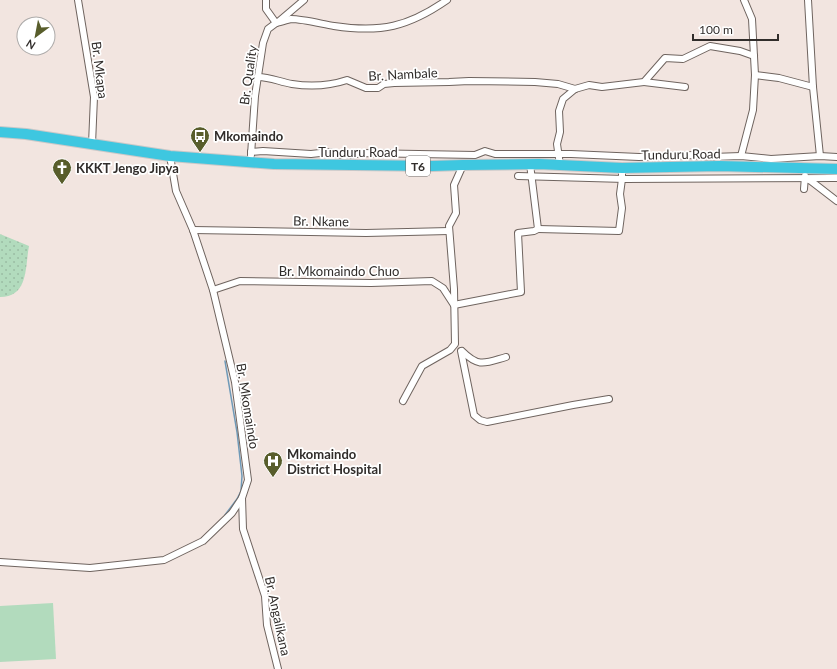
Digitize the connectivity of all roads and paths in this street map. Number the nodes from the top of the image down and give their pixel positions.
1 (78, 0) edge
2 (266, 0) edge
3 (304, 0) edge
4 (447, 0) edge
5 (744, 0) edge
6 (808, 0) edge
7 (276, 23) junction
8 (754, 56) junction
9 (755, 74) junction
10 (258, 76) junction
11 (644, 82) junction
12 (685, 87) dead end
13 (813, 88) junction
14 (575, 89) junction
15 (0, 132) edge
16 (92, 144) junction
17 (558, 154) junction
18 (170, 156) junction
19 (741, 156) junction
20 (820, 156) junction
21 (250, 157) junction
22 (837, 157) edge
23 (530, 164) junction
24 (463, 165) junction
25 (560, 165) junction
26 (622, 168) junction
27 (837, 169) edge
28 (805, 174) junction
29 (518, 176) dead end
30 (532, 176) junction
31 (837, 178) edge
32 (622, 179) junction
33 (804, 189) dead end
34 (837, 201) edge
35 (538, 229) junction
36 (193, 230) junction
37 (449, 230) junction
38 (213, 290) junction
39 (454, 305) junction
40 (455, 344) junction
41 (461, 351) junction
42 (506, 357) dead end
43 (609, 399) dead end
44 (403, 401) dead end
45 (242, 498) junction
46 (0, 562) edge
47 (278, 669) edge

1 - 16 street, Br. Mkapa
2 - 7 street
3 - 7 street, Br. Quality
4 - 7 street
5 - 8 street
6 - 13 street
7 - 10 street, Br. Quality
8 - 9 street
8 - 11 street
9 - 13 street
9 - 19 street
10 - 14 street, Br. Nambale
10 - 21 street, Br. Quality
11 - 12 street
11 - 14 street
13 - 20 street
14 - 17 street
15 - 16 highway, Tunduru Road / T6
16 - 18 highway, Tunduru Road / T6
17 - 19 street
17 - 21 street
17 - 25 street
18 - 21 highway, Tunduru Road / T6
18 - 36 street, Br. Mkomaindo
19 - 20 street
20 - 22 street
21 - 24 highway, Tunduru Road / T6
23 - 24 highway, Tunduru Road / T6
23 - 25 highway, Tunduru Road / T6
23 - 30 street
24 - 37 street
25 - 26 highway, Tunduru Road / T6
26 - 28 highway, Tunduru Road / T6
26 - 32 street
27 - 28 highway, Tunduru Road / T6
28 - 31 street
28 - 32 street
28 - 33 street
28 - 34 street
29 - 30 street
30 - 32 street
30 - 35 street
32 - 35 street
35 - 39 street
36 - 37 street, Br. Nkane
36 - 38 street, Br. Mkomaindo
37 - 39 street
38 - 39 street, Br. Mkomaindo Chuo
38 - 45 street, Br. Mkomaindo
39 - 40 street
40 - 41 street
40 - 44 street
41 - 42 street
41 - 43 street
45 - 46 street, Br. Mkomaindo
45 - 47 street, Br. Angalikana

